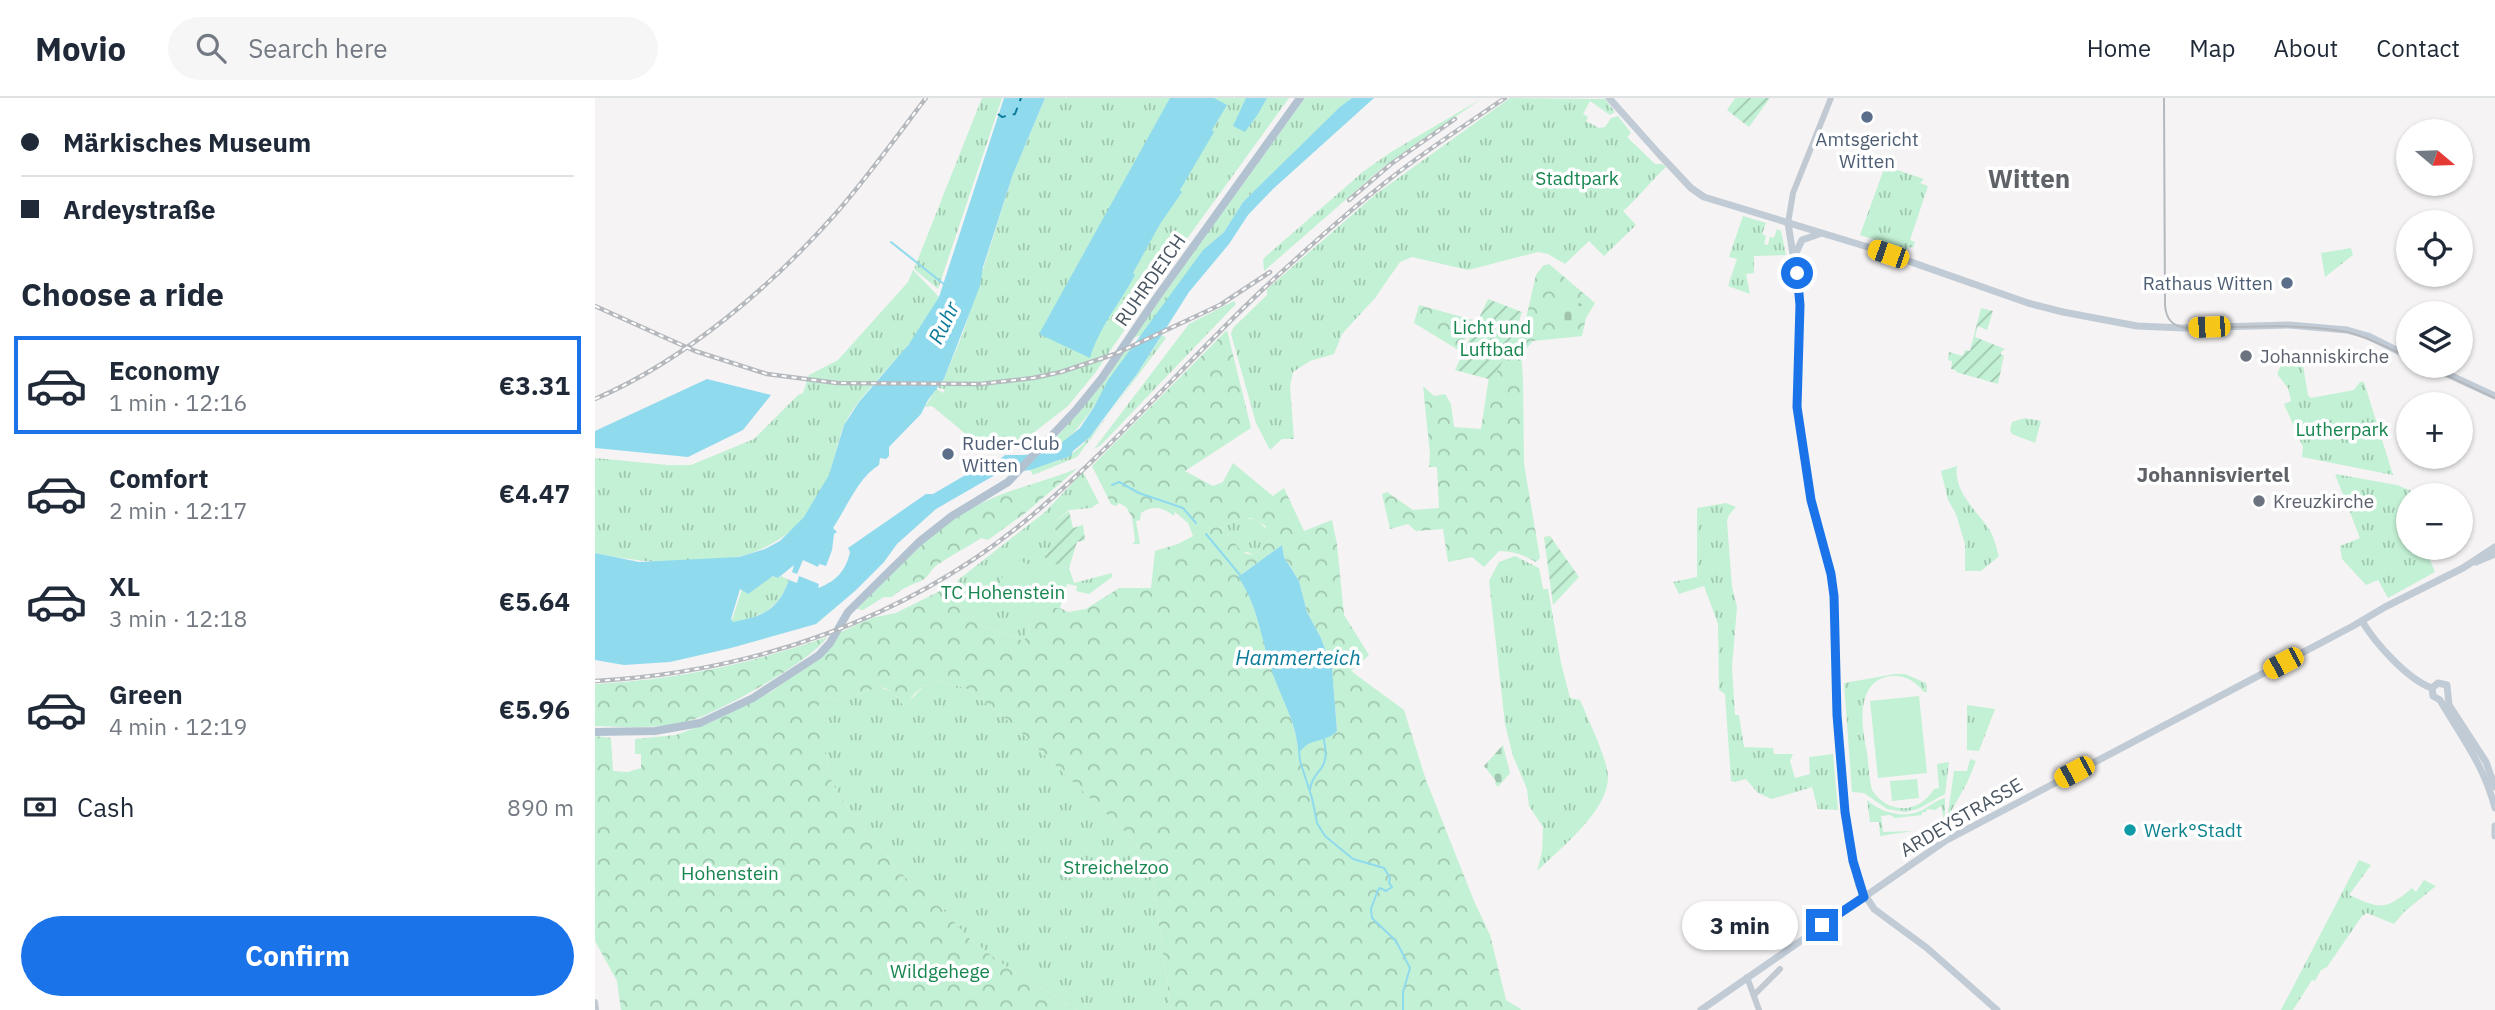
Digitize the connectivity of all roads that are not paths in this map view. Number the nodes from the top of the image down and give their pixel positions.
1 (1300, 98) edge
2 (1609, 98) edge
3 (1831, 98) edge
4 (1788, 223) junction
5 (1819, 233) junction
6 (1794, 257) junction
7 (2396, 350) edge
8 (2456, 378) edge
9 (2495, 396) edge
10 (2495, 547) edge
11 (2495, 554) edge
12 (2463, 568) junction
13 (2362, 621) junction
14 (2432, 688) junction
15 (2444, 699) junction
16 (595, 732) edge
17 (2495, 787) edge
18 (2495, 808) edge
19 (2495, 826) edge
20 (2495, 836) edge
21 (1864, 897) junction
22 (1780, 969) dead end
23 (1747, 977) junction
24 (1754, 995) junction
25 (595, 1002) edge
26 (596, 1010) edge
27 (1701, 1010) edge
28 (1759, 1010) edge
29 (1997, 1010) edge

1 - 16 main road, RUHRDEICH
2 - 4 main road
3 - 4 street
4 - 5 main road
4 - 6 main road
5 - 6 main road
5 - 7 main road
6 - 21 main road
8 - 9 main road
10 - 12 main road
11 - 12 main road
12 - 13 main road, ARDEYSTRASSE
13 - 14 main road
13 - 21 main road, ARDEYSTRASSE
14 - 15 main road
14 - 15 main road
15 - 17 main road
15 - 18 main road
19 - 20 main road
21 - 23 main road, ARDEYSTRASSE
21 - 29 main road
22 - 24 street
23 - 24 street
23 - 27 main road, ARDEYSTRASSE
24 - 28 street
25 - 26 street

